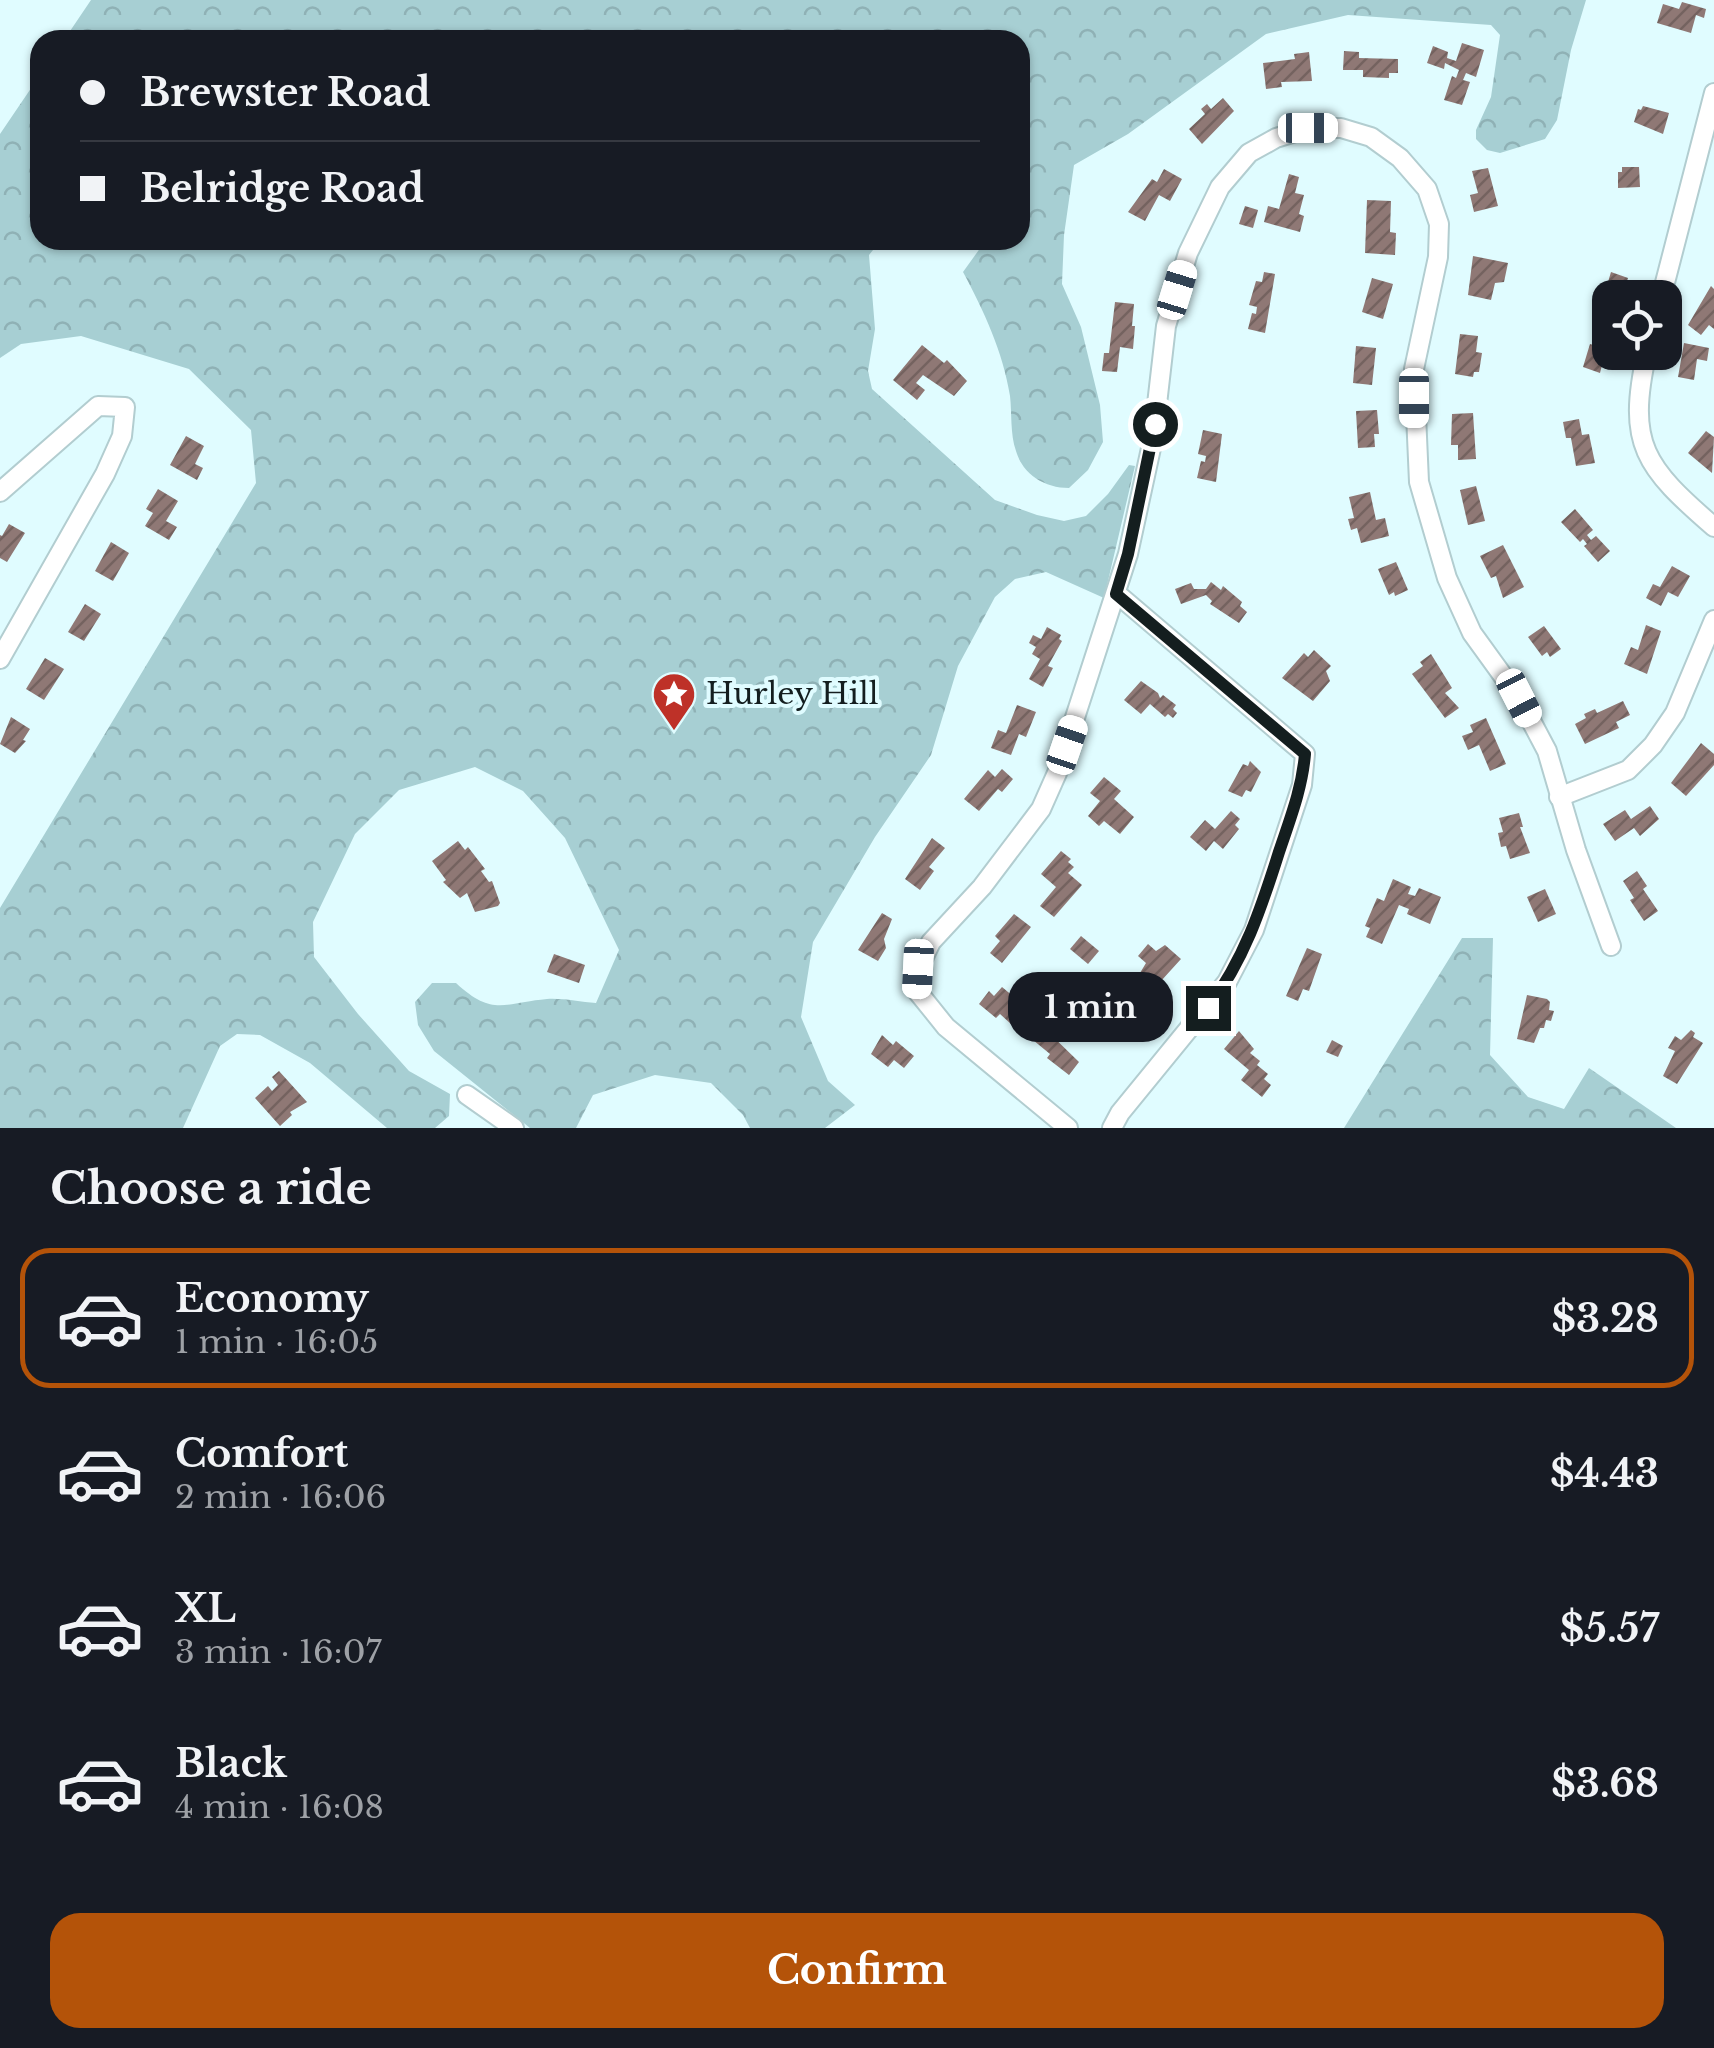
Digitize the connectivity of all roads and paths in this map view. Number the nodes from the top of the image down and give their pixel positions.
1 (1714, 93) edge
2 (1667, 280) edge
3 (1644, 370) edge
4 (0, 492) edge
5 (1714, 527) edge
6 (1116, 594) junction
7 (1714, 620) edge
8 (0, 659) edge
9 (1559, 797) junction
10 (1611, 946) dead end
11 (468, 1094) dead end
12 (514, 1128) edge
13 (1068, 1128) edge
14 (1112, 1128) edge

1 - 2 street
3 - 5 street
4 - 8 street
6 - 9 street
6 - 13 street
6 - 14 street
7 - 9 street
9 - 10 street
11 - 12 street

